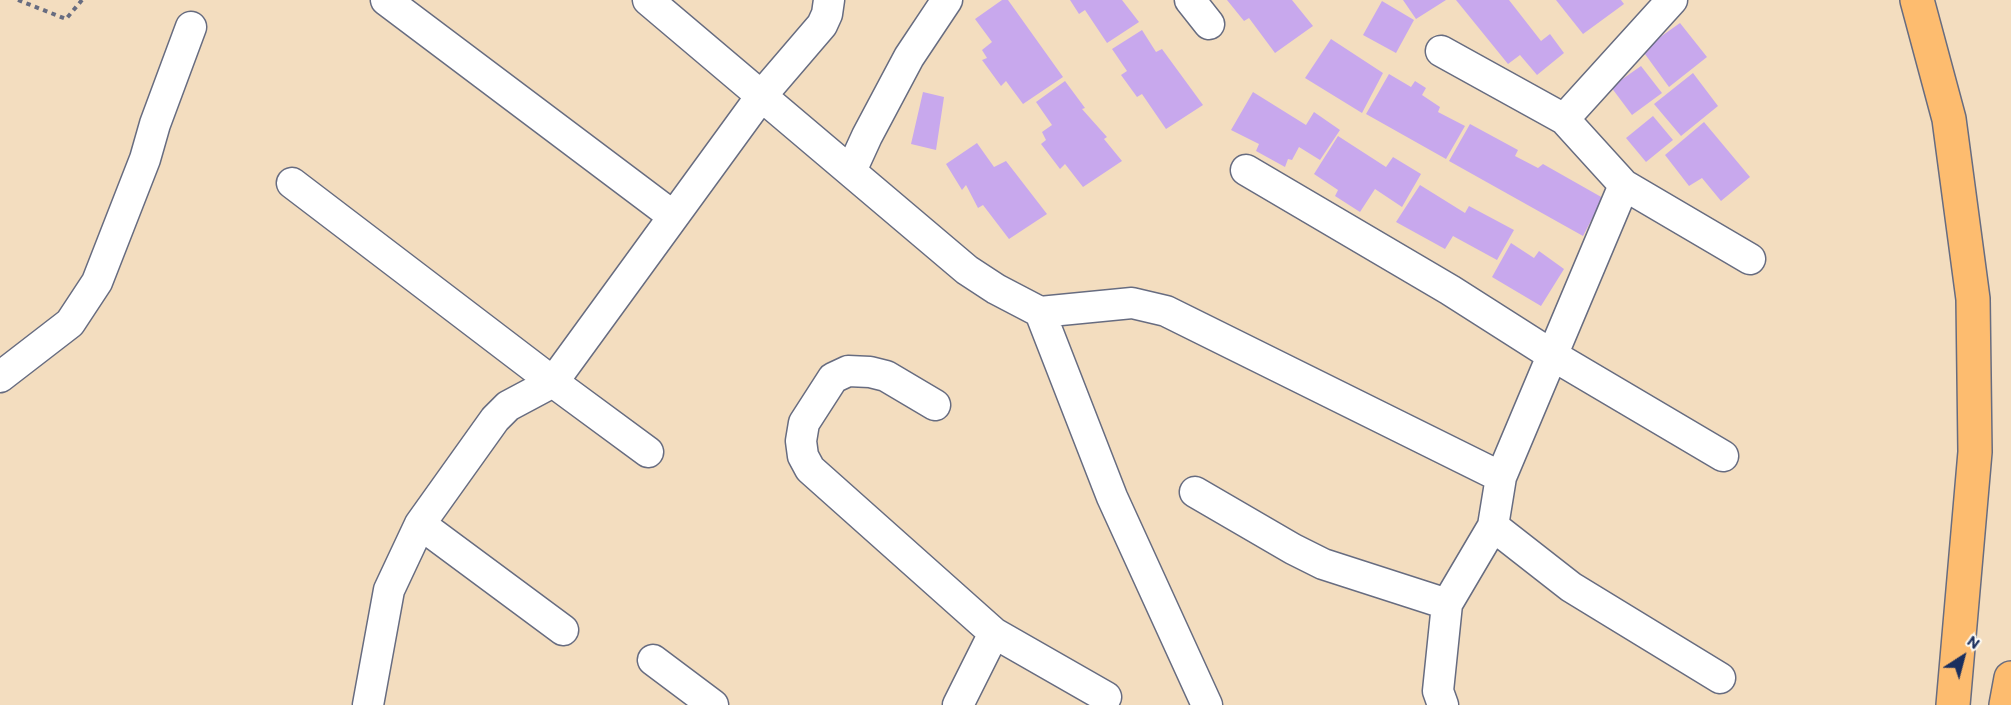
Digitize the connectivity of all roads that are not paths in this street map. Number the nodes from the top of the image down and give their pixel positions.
1 (386, 0) edge
2 (648, 0) edge
3 (829, 0) edge
4 (947, 0) edge
5 (1190, 0) edge
6 (1672, 0) edge
7 (1917, 0) edge
8 (1209, 24) dead end
9 (190, 27) dead end
10 (1441, 51) dead end
11 (762, 95) junction
12 (1564, 119) junction
13 (1246, 170) dead end
14 (851, 171) junction
15 (292, 183) dead end
16 (1624, 185) junction
17 (674, 216) junction
18 (1750, 260) dead end
19 (1041, 312) junction
20 (1552, 355) junction
21 (0, 377) edge
22 (553, 382) junction
23 (935, 405) dead end
24 (648, 452) dead end
25 (1723, 456) dead end
26 (1501, 477) junction
27 (1195, 492) dead end
28 (420, 524) junction
29 (1493, 526) junction
30 (1447, 604) junction
31 (563, 630) dead end
32 (994, 633) junction
33 (653, 660) dead end
34 (1720, 678) dead end
35 (2011, 678) edge
36 (1106, 697) dead end
37 (368, 705) edge
38 (712, 705) edge
39 (958, 705) edge
40 (1207, 705) edge
41 (1443, 705) edge
42 (1953, 705) edge
43 (2006, 705) edge

1 - 17 street
2 - 11 street
3 - 11 street
4 - 14 street
5 - 8 street
6 - 12 street
7 - 42 highway
9 - 21 street
10 - 12 street
11 - 14 street
11 - 17 street
12 - 16 street
13 - 20 street
14 - 19 street
15 - 22 street
16 - 18 street
16 - 20 street
17 - 22 street
19 - 26 street
19 - 40 street
20 - 25 street
20 - 26 street
22 - 24 street
22 - 28 street
23 - 32 street
26 - 29 street
27 - 30 street
28 - 31 street
28 - 37 street
29 - 30 street
29 - 34 street
30 - 41 street
32 - 36 street
32 - 39 street
33 - 38 street
35 - 43 highway

